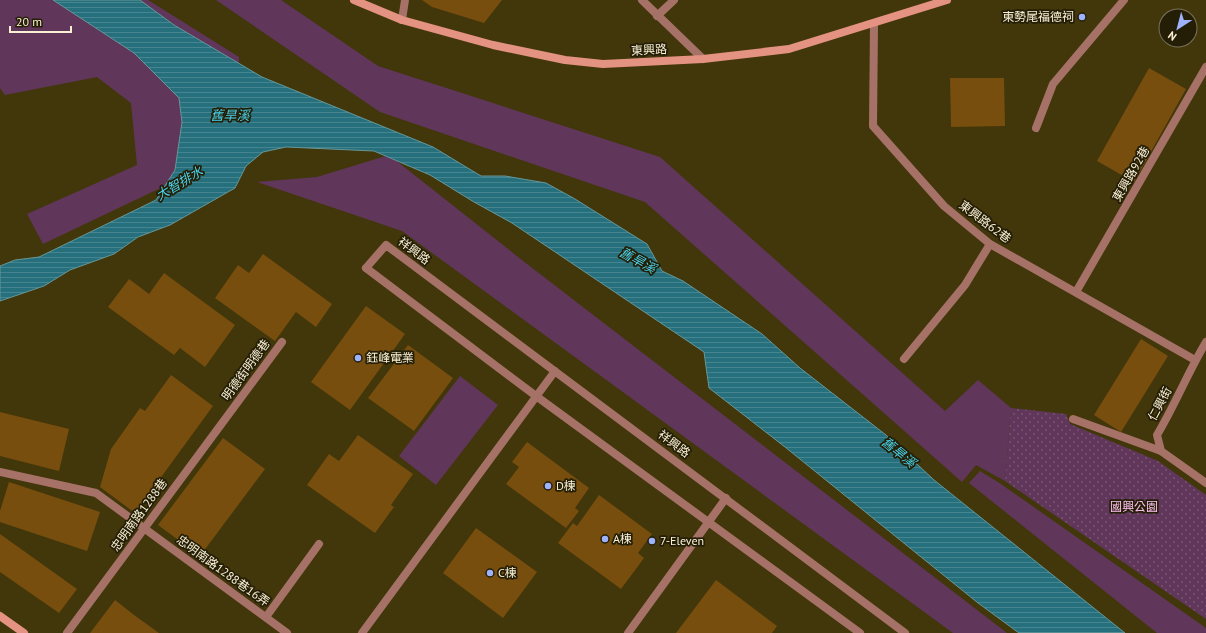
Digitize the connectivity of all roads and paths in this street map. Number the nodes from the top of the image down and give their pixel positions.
1 (354, 0) edge
2 (405, 0) edge
3 (642, 0) edge
4 (674, 0) edge
5 (947, 0) edge
6 (1124, 0) edge
7 (657, 16) junction
8 (402, 20) junction
9 (874, 24) junction
10 (703, 59) junction
11 (1206, 67) edge
12 (1036, 128) dead end
13 (990, 244) junction
14 (1076, 292) junction
15 (282, 342) dead end
16 (1206, 342) edge
17 (904, 359) dead end
18 (1195, 360) junction
19 (555, 371) junction
20 (536, 396) junction
21 (230, 412) joint
22 (1073, 418) dead end
23 (1161, 451) junction
24 (0, 472) edge
25 (1206, 483) edge
26 (726, 498) junction
27 (710, 521) junction
28 (145, 528) junction
29 (319, 544) dead end
30 (0, 616) edge
31 (266, 617) junction
32 (24, 633) edge
33 (67, 633) edge
34 (287, 633) edge
35 (362, 633) edge
36 (628, 633) edge
37 (860, 633) edge
38 (905, 633) edge

1 - 8 street, 東興路
2 - 8 street
3 - 7 street
4 - 7 street
5 - 9 street, 東興路
6 - 12 street
7 - 10 street
8 - 10 street, 東興路
9 - 10 street, 東興路
9 - 13 street, 東興路62巷
11 - 14 street, 東興路92巷
13 - 14 street, 東興路62巷
13 - 17 street
14 - 18 street, 東興路62巷
15 - 21 street, 明德街明德巷
16 - 18 street, 仁興街
18 - 23 street, 仁興街
19 - 20 street
19 - 20 street, 祥興路
19 - 26 street, 祥興路
20 - 27 street, 祥興路
20 - 35 street
21 - 28 street, 忠明南路1288巷
22 - 23 street
23 - 25 street
24 - 28 street, 忠明南路1288巷16弄
26 - 27 street
26 - 38 street, 祥興路
27 - 36 street
27 - 37 street, 祥興路
28 - 31 street, 忠明南路1288巷16弄
28 - 33 street, 忠明南路1288巷
29 - 31 street
30 - 32 street
31 - 34 street, 忠明南路1288巷16弄

